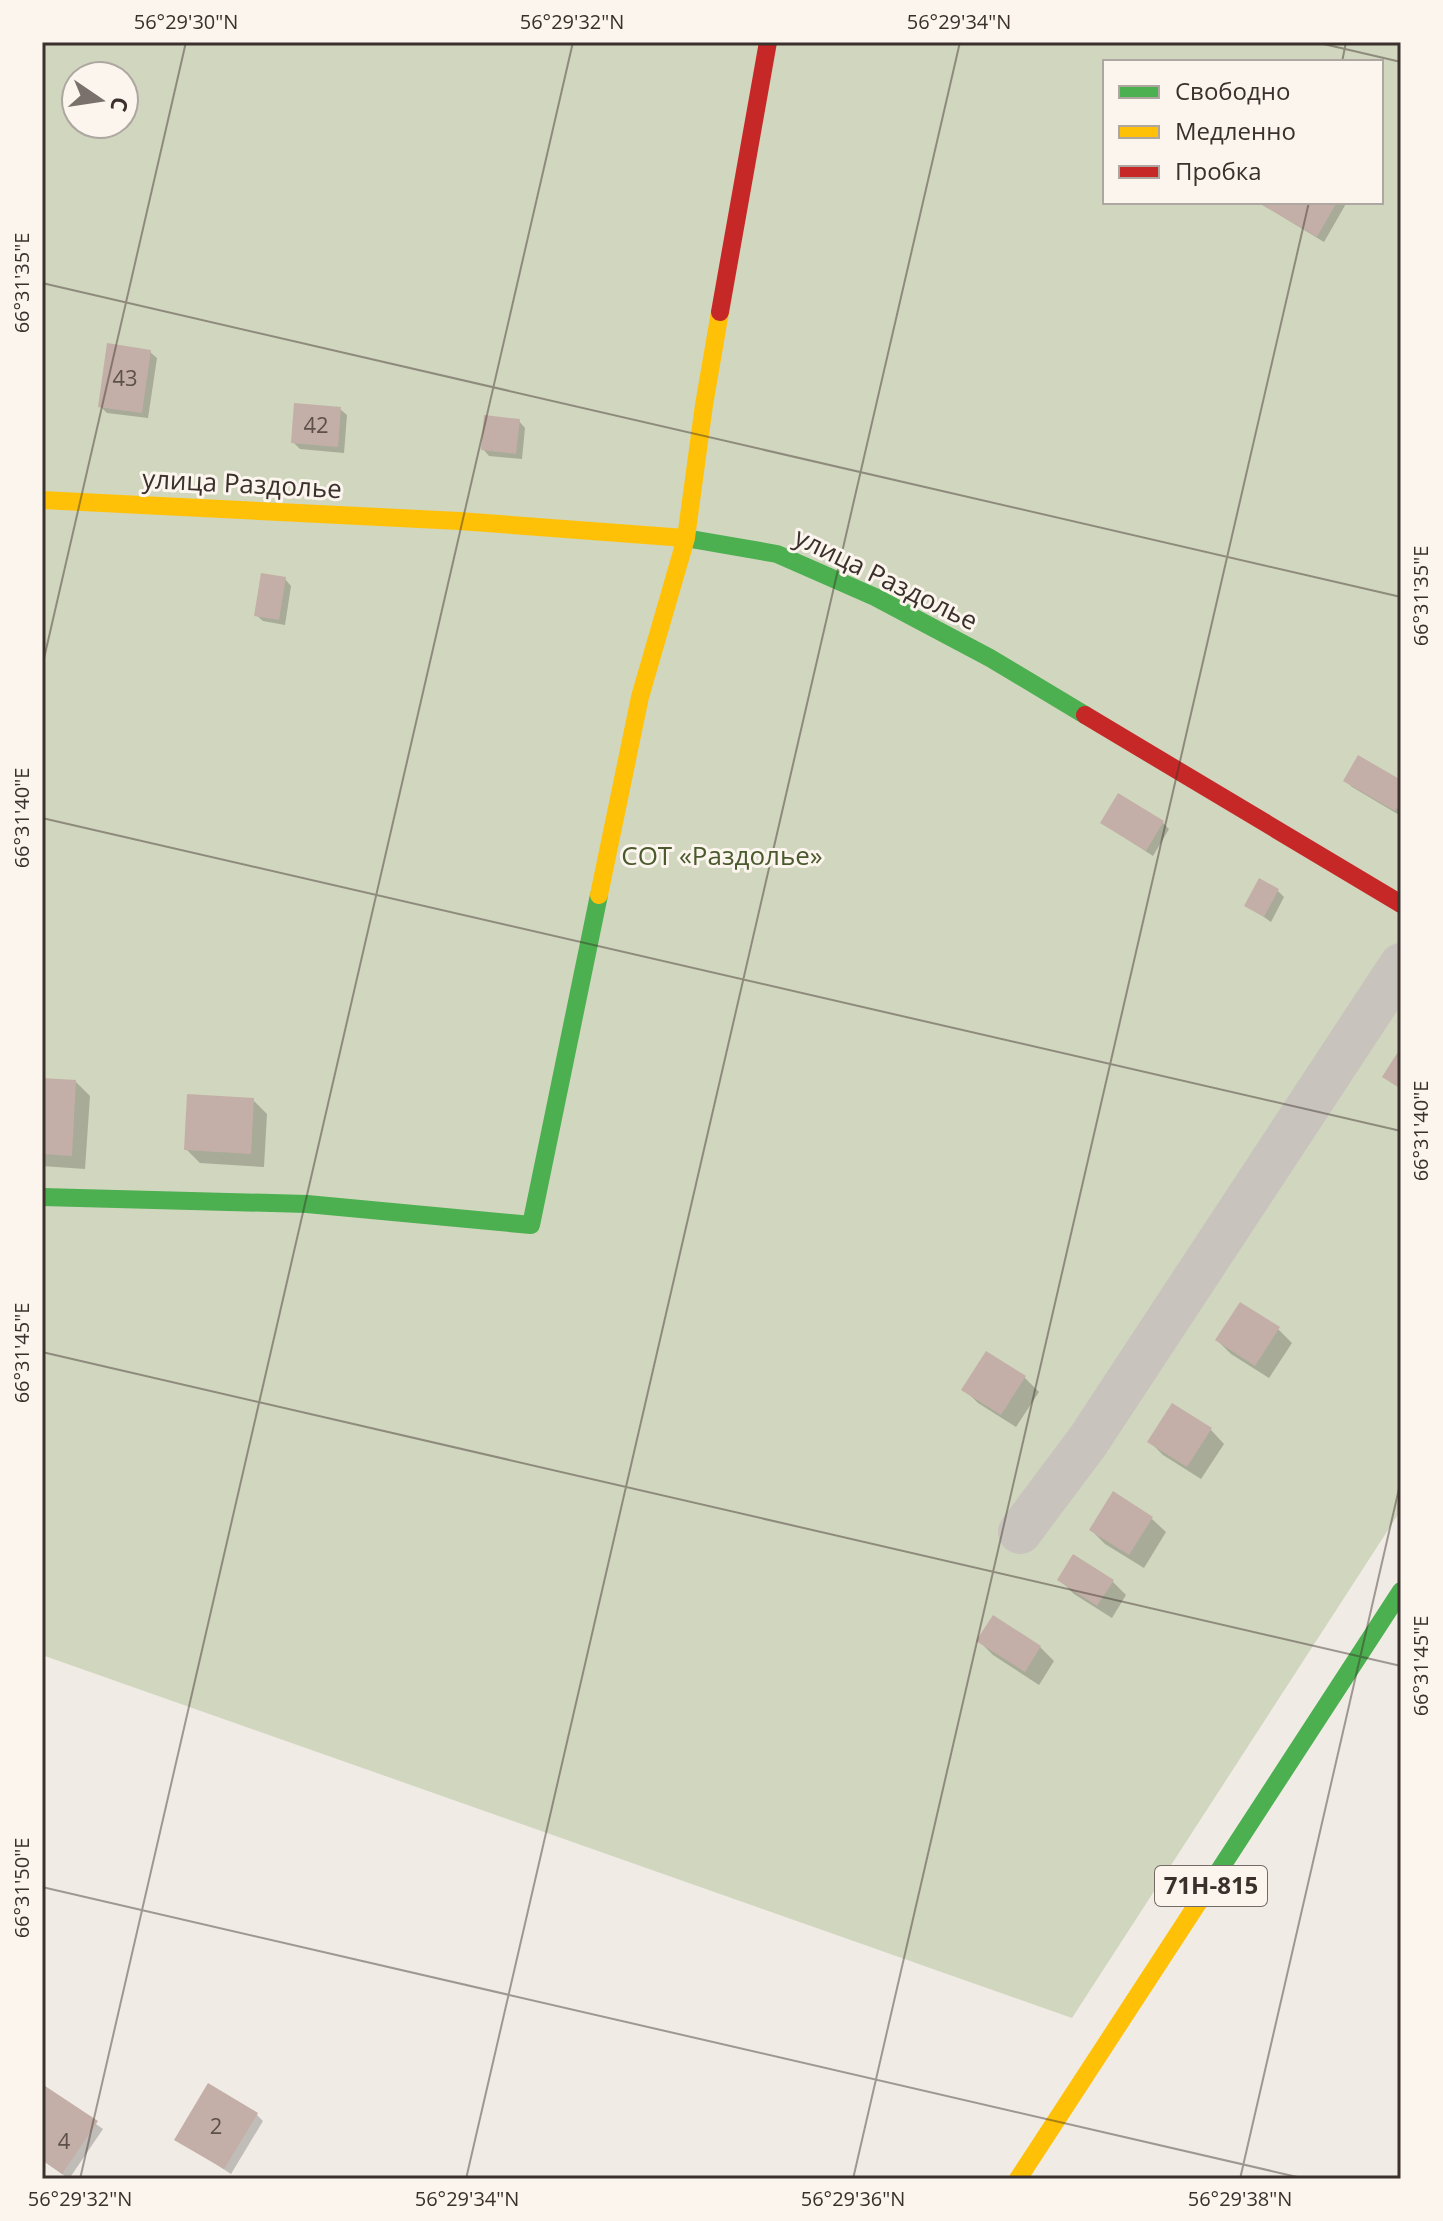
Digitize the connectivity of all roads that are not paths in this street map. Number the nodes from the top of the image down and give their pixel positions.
1 (768, 42) edge
2 (42, 500) edge
3 (686, 538) junction
4 (1401, 904) edge
5 (1401, 965) edge
6 (42, 1197) edge
7 (1020, 1532) dead end
8 (1401, 1591) edge
9 (1018, 2179) edge

1 - 3 street
2 - 3 street, улица Раздолье
3 - 4 street, улица Раздолье
3 - 6 street
5 - 7 street
8 - 9 street, 71Н-815

